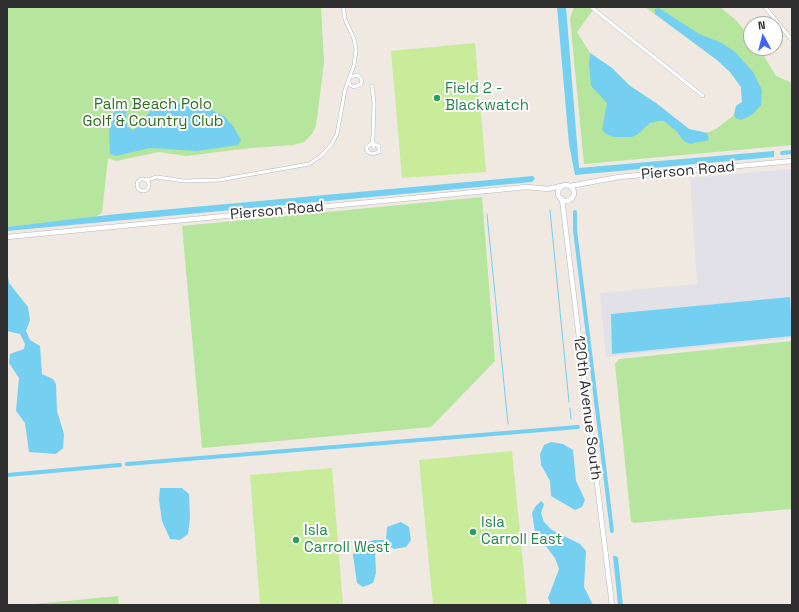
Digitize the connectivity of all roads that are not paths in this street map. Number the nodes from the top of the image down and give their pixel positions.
1 (343, 7) edge
2 (591, 7) edge
3 (765, 7) edge
4 (792, 40) edge
5 (350, 77) junction
6 (349, 81) junction
7 (372, 86) dead end
8 (703, 96) dead end
9 (372, 143) junction
10 (374, 148) dead end
11 (792, 161) edge
12 (147, 180) junction
13 (585, 183) junction
14 (561, 186) junction
15 (570, 186) junction
16 (548, 188) junction
17 (574, 192) junction
18 (559, 194) junction
19 (562, 199) junction
20 (568, 200) junction
21 (564, 211) junction
22 (7, 237) edge
23 (612, 605) edge

1 - 5 street
2 - 8 street
3 - 4 street
5 - 6 street
5 - 6 street
6 - 12 street
7 - 9 street
9 - 9 street
9 - 10 street
11 - 13 street, Pierson Road
12 - 12 street
13 - 15 street, Pierson Road
13 - 17 street, Pierson Road
14 - 15 street
14 - 16 street, Pierson Road
14 - 18 street
15 - 17 street
16 - 18 street, Pierson Road
16 - 22 street, Pierson Road
17 - 20 street
18 - 19 street
19 - 20 street
19 - 21 street, 120th Avenue South
20 - 21 street, 120th Avenue South
21 - 23 street, 120th Avenue South

